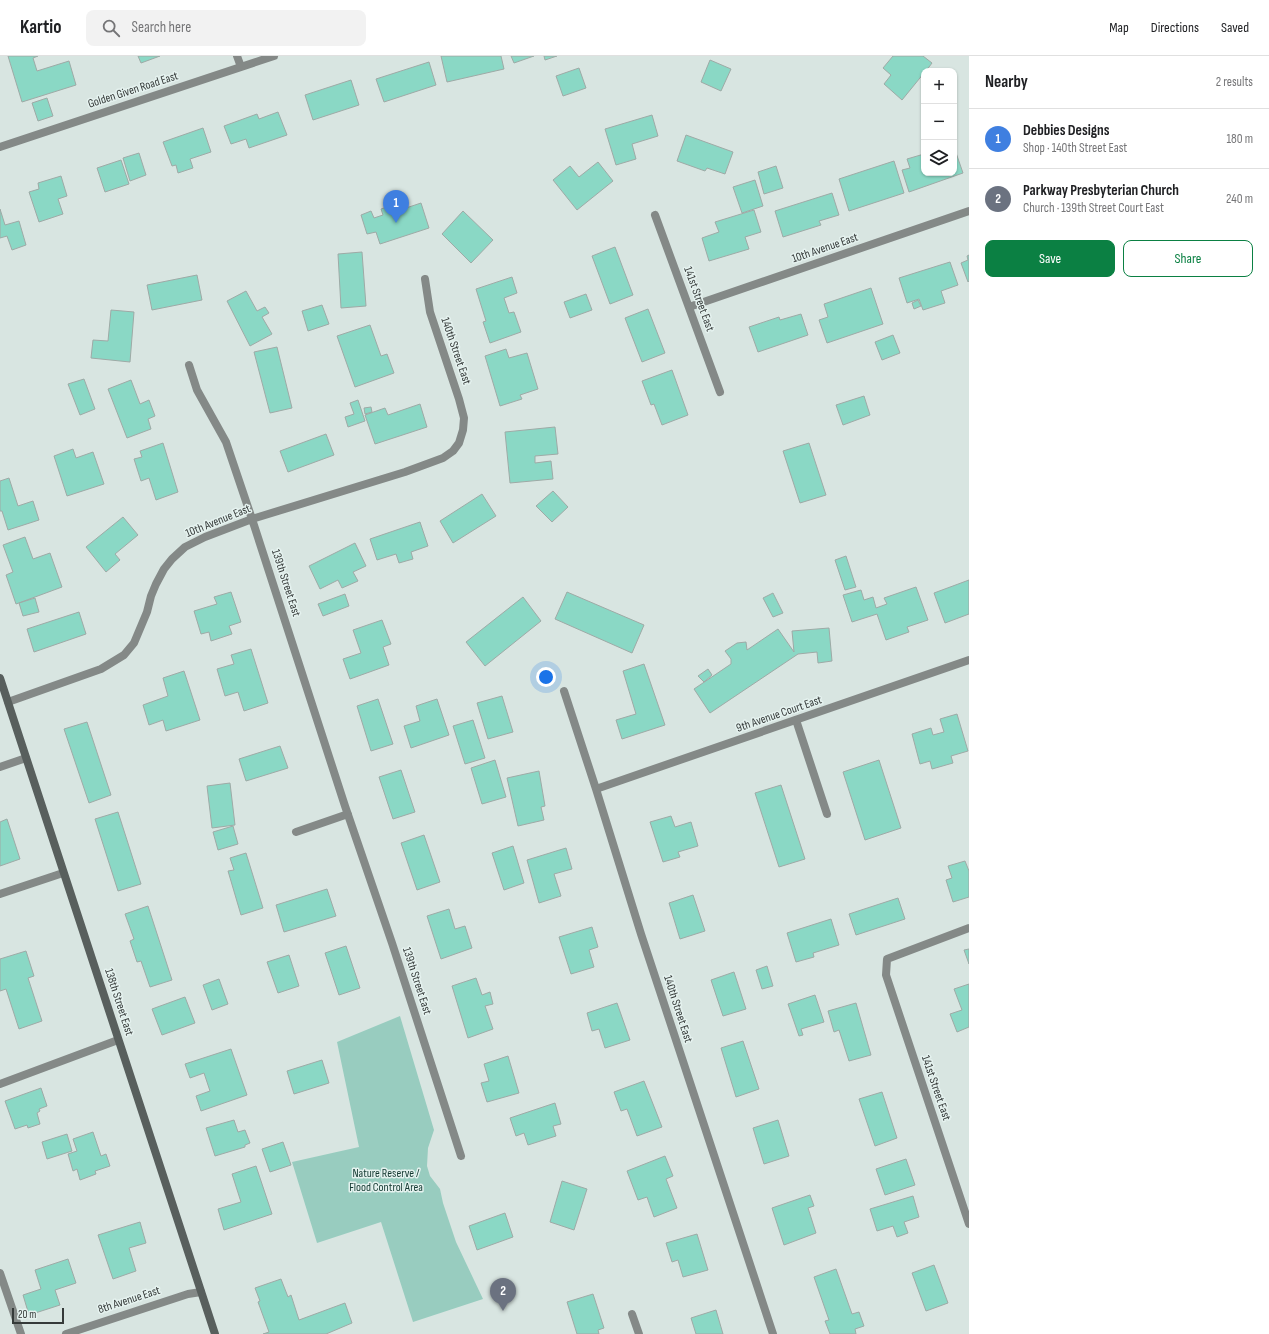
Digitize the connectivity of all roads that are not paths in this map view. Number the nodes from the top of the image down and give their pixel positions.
1 (237, 56) edge
2 (274, 56) edge
3 (241, 67) junction
4 (0, 147) edge
5 (969, 211) edge
6 (655, 215) dead end
7 (425, 279) dead end
8 (689, 307) junction
9 (189, 365) dead end
10 (720, 392) dead end
11 (463, 430) joint
12 (252, 519) junction
13 (969, 660) edge
14 (0, 678) edge
15 (564, 692) dead end
16 (8, 702) junction
17 (796, 720) junction
18 (26, 758) junction
19 (0, 767) edge
20 (596, 789) junction
21 (348, 814) junction
22 (827, 814) dead end
23 (296, 832) dead end
24 (63, 873) junction
25 (0, 894) edge
26 (969, 928) edge
27 (118, 1040) junction
28 (0, 1084) edge
29 (461, 1156) dead end
30 (969, 1224) edge
31 (0, 1273) edge
32 (201, 1292) junction
33 (632, 1314) dead end
34 (21, 1334) edge
35 (66, 1334) edge
36 (215, 1334) edge
37 (638, 1334) edge
38 (773, 1334) edge

1 - 3 street
2 - 3 street, Golden Given Road East
3 - 4 street, Golden Given Road East
5 - 8 street, 10th Avenue East
6 - 8 street, 141st Street East
7 - 11 street, 140th Street East
8 - 10 street, 141st Street East
9 - 12 street, 139th Street East
11 - 12 street, 10th Avenue East
12 - 16 street, 10th Avenue East
12 - 21 street, 139th Street East
13 - 17 street, 9th Avenue Court East
14 - 16 street, 138th Street East
15 - 20 street, 140th Street East
16 - 18 street, 138th Street East
17 - 20 street, 9th Avenue Court East
17 - 22 street
18 - 19 street
18 - 24 street, 138th Street East
20 - 38 street, 140th Street East
21 - 23 street
21 - 29 street, 139th Street East
24 - 25 street
24 - 27 street, 138th Street East
26 - 30 street, 141st Street East
27 - 28 street
27 - 32 street, 138th Street East
31 - 34 street
32 - 35 street, 8th Avenue East
32 - 36 street, 138th Street East
33 - 37 street

